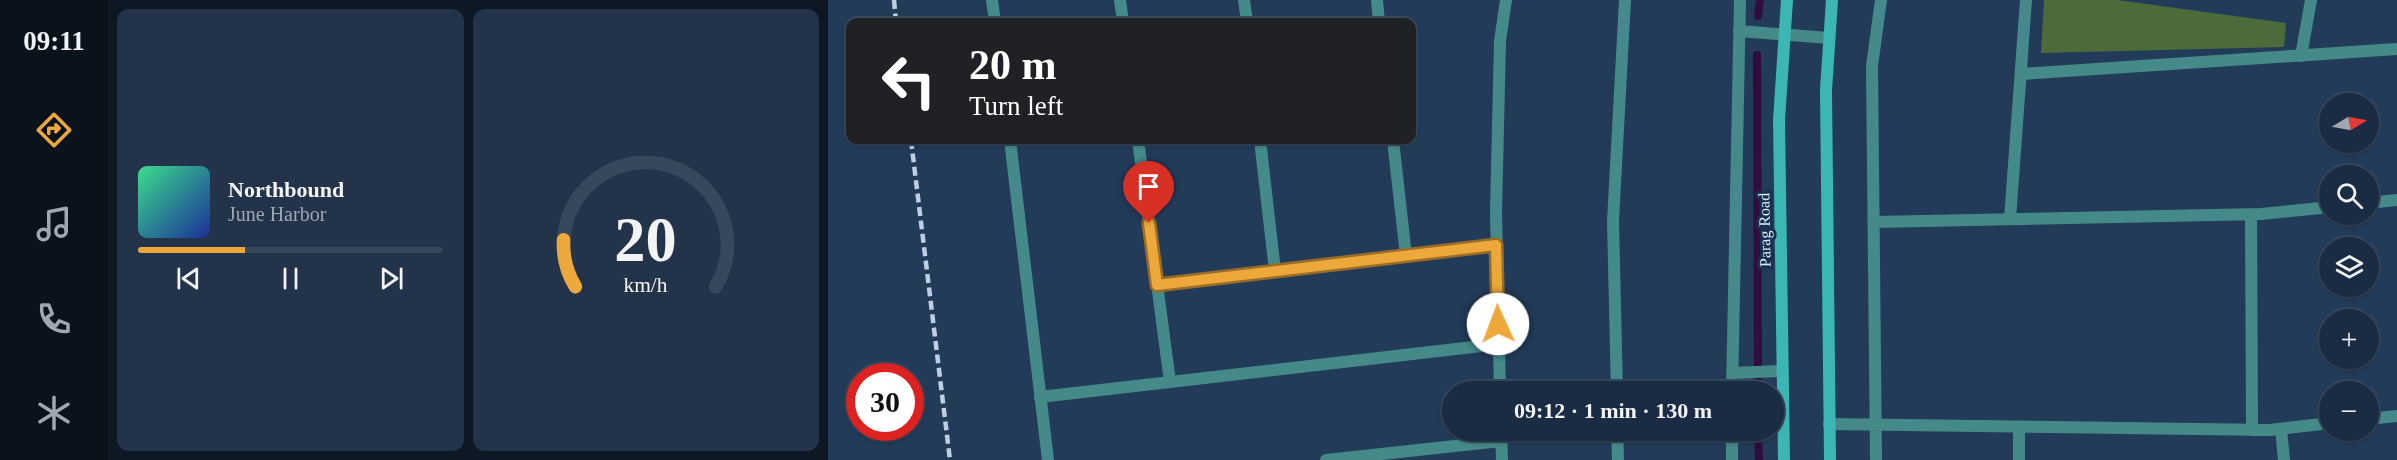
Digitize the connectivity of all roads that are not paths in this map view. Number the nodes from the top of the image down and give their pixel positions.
1 (992, 0) edge
2 (1120, 0) edge
3 (1244, 0) edge
4 (1377, 0) edge
5 (1506, 0) edge
6 (1625, 0) edge
7 (1740, 0) edge
8 (1787, 0) edge
9 (1832, 0) edge
10 (1881, 0) edge
11 (2026, 0) edge
12 (2310, 0) edge
13 (994, 18) edge
14 (1122, 18) edge
15 (1246, 18) edge
16 (1379, 18) edge
17 (1739, 31) junction
18 (1785, 34) junction
19 (1830, 38) junction
20 (2397, 49) edge
21 (2301, 56) junction
22 (2021, 74) junction
23 (1010, 144) edge
24 (1139, 144) edge
25 (1260, 144) edge
26 (1393, 144) edge
27 (2397, 200) edge
28 (2379, 202) edge
29 (2319, 208) edge
30 (2251, 214) junction
31 (2010, 219) junction
32 (1874, 222) junction
33 (1496, 245) junction
34 (1406, 256) junction
35 (1275, 272) junction
36 (1157, 285) junction
37 (1499, 344) junction
38 (1782, 371) junction
39 (1733, 373) junction
40 (1500, 381) edge
41 (1617, 381) edge
42 (1733, 381) edge
43 (1170, 382) junction
44 (1040, 397) junction
45 (2397, 416) edge
46 (2379, 418) edge
47 (1829, 424) junction
48 (1876, 424) junction
49 (2319, 424) edge
50 (2019, 427) junction
51 (2281, 429) junction
52 (2252, 430) junction
53 (1478, 441) edge
54 (1501, 441) edge
55 (1617, 441) edge
56 (1732, 441) edge
57 (1412, 455) edge
58 (1048, 460) edge
59 (1326, 460) edge
60 (1502, 460) edge
61 (1618, 460) edge
62 (1732, 460) edge
63 (1784, 460) edge
64 (1830, 460) edge
65 (1876, 460) edge
66 (2019, 460) edge
67 (2284, 460) edge

1 - 13 street
2 - 14 street
3 - 15 street
4 - 16 street
5 - 33 street
6 - 41 street
7 - 17 street
8 - 18 street, Parag Road
9 - 19 street
10 - 32 street
11 - 22 street
12 - 21 street
17 - 18 street
17 - 39 street
18 - 19 street
18 - 38 street, Parag Road
19 - 47 street
20 - 21 street
21 - 22 street
22 - 31 street
23 - 44 street
24 - 36 street
25 - 35 street
26 - 34 street
27 - 28 street
29 - 30 street
30 - 31 street
30 - 52 street
31 - 32 street
32 - 48 street
33 - 34 street
33 - 37 street
34 - 35 street
35 - 36 street
36 - 43 street
37 - 40 street
37 - 43 street
38 - 39 street
38 - 63 street, Parag Road
39 - 42 street
43 - 44 street
44 - 58 street
45 - 46 street
47 - 48 street
47 - 64 street
48 - 50 street
48 - 65 street
49 - 51 street
50 - 52 street
50 - 66 street
51 - 52 street
51 - 67 street
53 - 57 street
54 - 60 street
55 - 61 street
56 - 62 street
57 - 59 street

